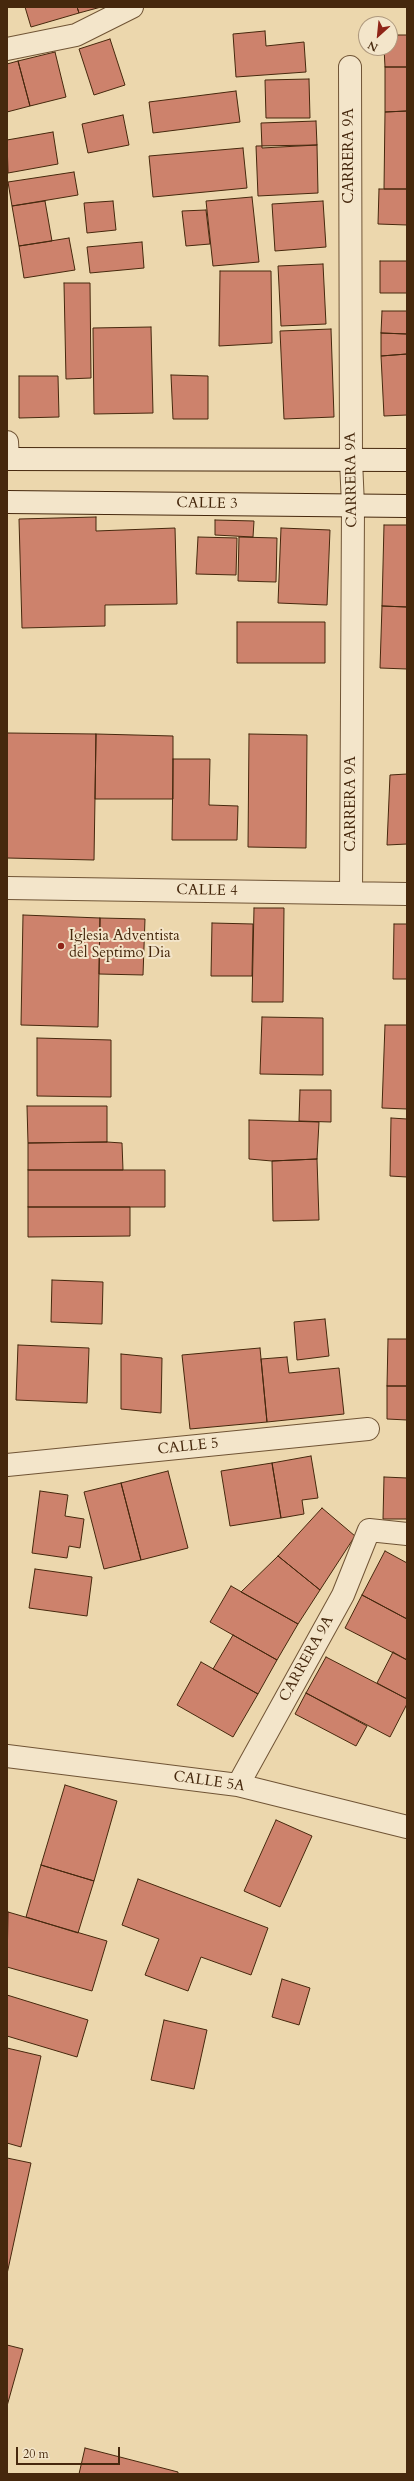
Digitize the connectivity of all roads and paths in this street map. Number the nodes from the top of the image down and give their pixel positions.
1 (132, 7) edge
2 (7, 49) edge
3 (350, 67) dead end
4 (7, 454) edge
5 (351, 460) junction
6 (407, 460) edge
7 (7, 502) edge
8 (353, 506) junction
9 (407, 506) edge
10 (7, 888) edge
11 (351, 893) junction
12 (407, 894) edge
13 (368, 1429) dead end
14 (7, 1465) edge
15 (407, 1534) edge
16 (7, 1756) edge
17 (238, 1785) junction
18 (407, 1827) edge

1 - 2 street
3 - 5 street, CARRERA 9A
4 - 5 street
5 - 6 street
5 - 8 street, CARRERA 9A
7 - 8 street, CALLE 3
8 - 9 street, CALLE 3
8 - 11 street, CARRERA 9A
10 - 11 street, CALLE 4
11 - 12 street, CALLE 4
13 - 14 street, CALLE 5
15 - 17 street, CARRERA 9A
16 - 17 street, CALLE 5A
17 - 18 street, CALLE 5A

